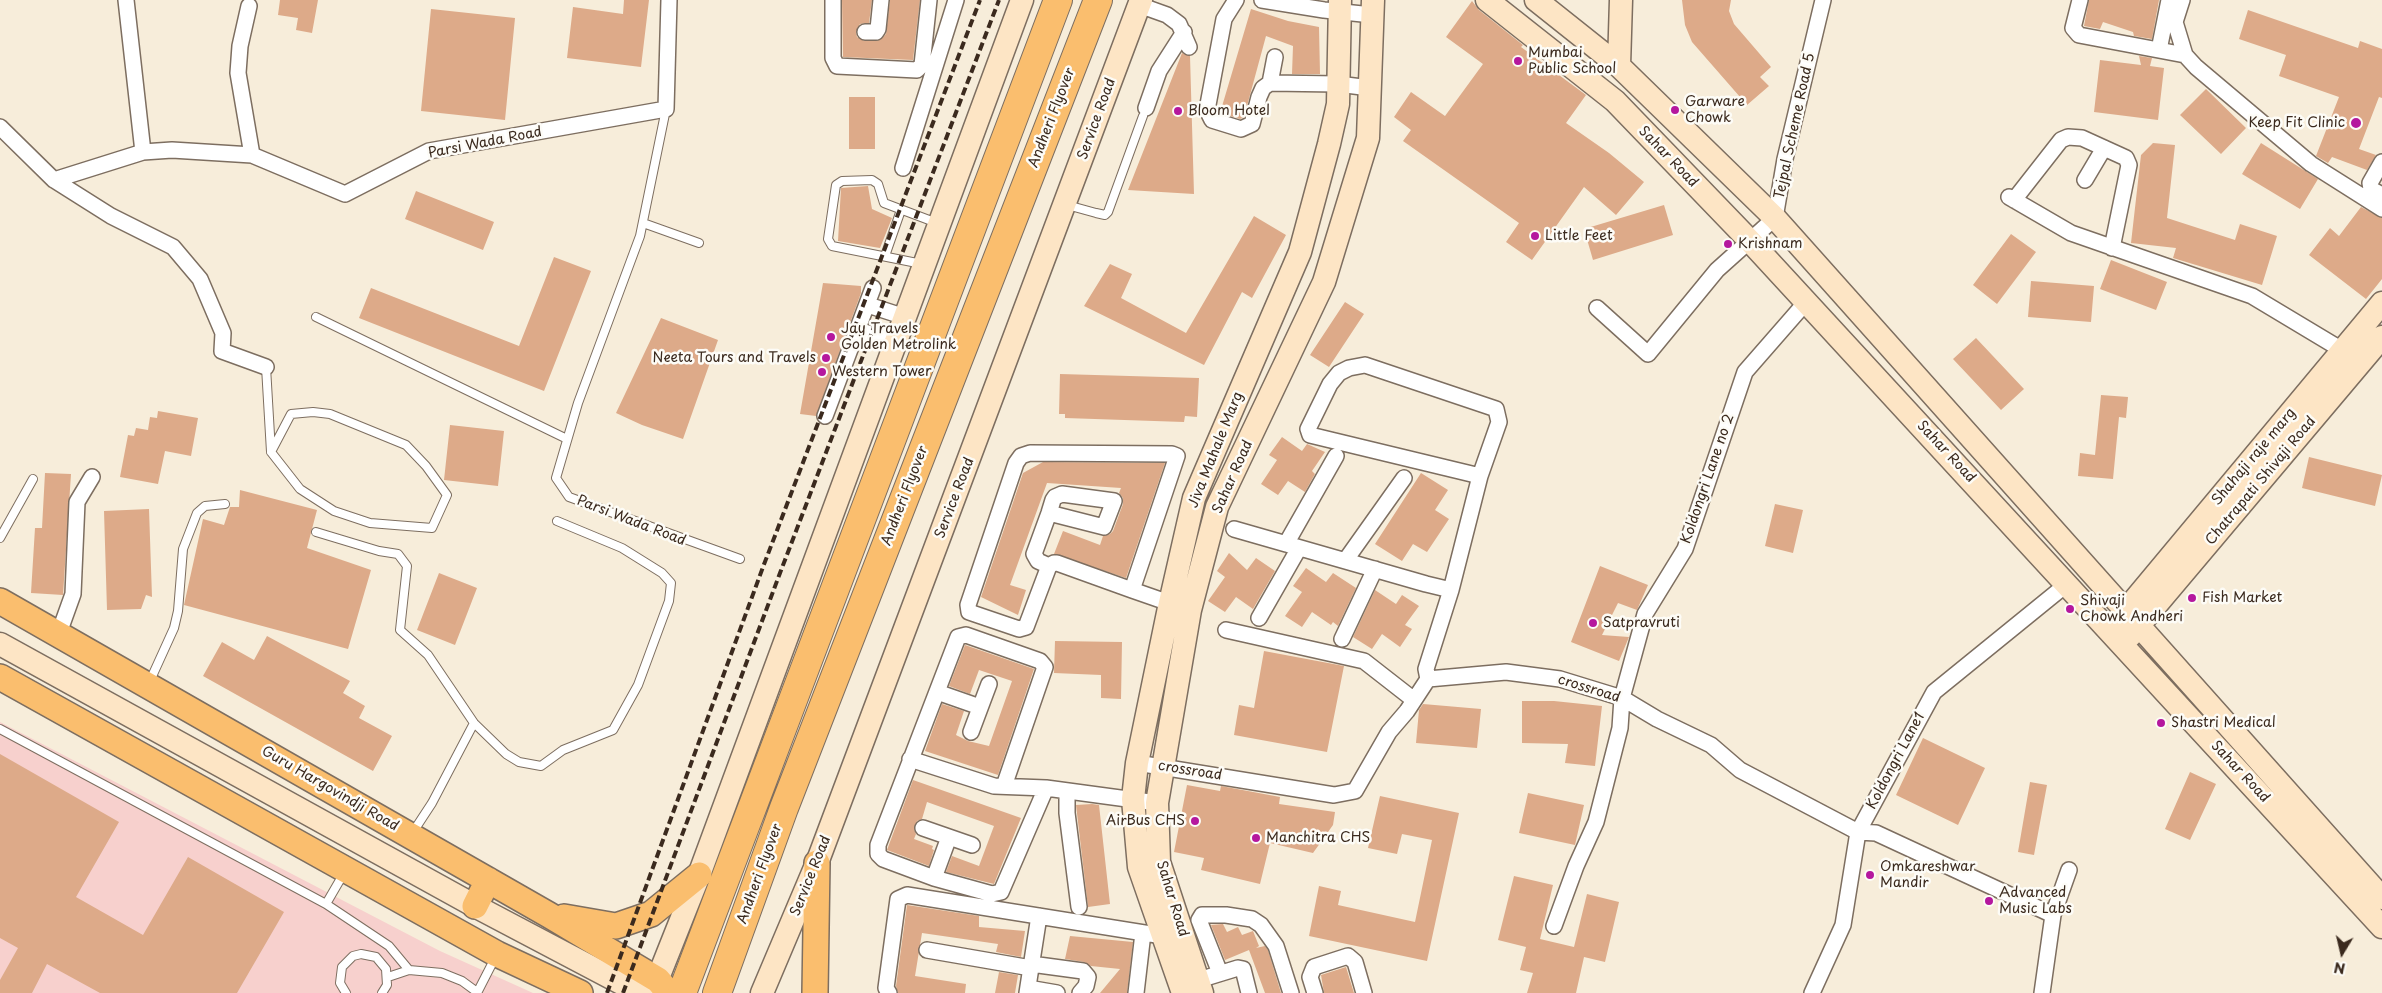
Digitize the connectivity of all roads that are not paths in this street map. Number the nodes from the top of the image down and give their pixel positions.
1 (126, 0) edge
2 (669, 0) edge
3 (833, 0) edge
4 (881, 0) edge
5 (929, 0) edge
6 (956, 0) edge
7 (1022, 0) edge
8 (1058, 0) edge
9 (1098, 0) edge
10 (1236, 0) edge
11 (1262, 0) edge
12 (1487, 0) edge
13 (1536, 0) edge
14 (1621, 0) edge
15 (1824, 0) edge
16 (2080, 0) edge
17 (1140, 2) edge
18 (2175, 2) edge
19 (249, 6) dead end
20 (1339, 6) edge
21 (1372, 7) edge
22 (865, 32) dead end
23 (1184, 32) junction
24 (1188, 47) dead end
25 (2159, 50) junction
26 (2185, 55) junction
27 (1275, 56) dead end
28 (1619, 66) junction
29 (1270, 83) junction
30 (1338, 84) junction
31 (1370, 88) junction
32 (1598, 88) junction
33 (666, 109) junction
34 (1144, 112) joint
35 (0, 127) edge
36 (2104, 148) junction
37 (143, 152) junction
38 (252, 155) junction
39 (2382, 162) edge
40 (903, 168) dead end
41 (54, 180) junction
42 (2085, 180) dead end
43 (2382, 196) edge
44 (1065, 205) junction
45 (1313, 205) junction
46 (2382, 209) edge
47 (901, 210) junction
48 (1345, 215) junction
49 (1775, 218) junction
50 (643, 222) junction
51 (939, 224) junction
52 (1749, 240) junction
53 (699, 243) dead end
54 (2112, 248) junction
55 (885, 256) junction
56 (924, 264) junction
57 (873, 288) dead end
58 (1806, 301) junction
59 (2382, 303) edge
60 (868, 305) junction
61 (1598, 308) dead end
62 (316, 317) dead end
63 (904, 317) junction
64 (858, 330) junction
65 (895, 342) junction
66 (2380, 346) edge
67 (2350, 357) junction
68 (1252, 364) junction
69 (266, 367) joint
70 (1280, 374) junction
71 (825, 416) dead end
72 (1224, 429) junction
73 (567, 440) junction
74 (1250, 440) junction
75 (272, 452) junction
76 (1336, 456) dead end
77 (1480, 476) junction
78 (92, 477) dead end
79 (1404, 478) dead end
80 (33, 479) dead end
81 (225, 504) dead end
82 (1048, 513) dead end
83 (557, 521) dead end
84 (1234, 529) dead end
85 (316, 532) dead end
86 (0, 538) edge
87 (1293, 546) junction
88 (740, 560) dead end
89 (1345, 560) junction
90 (1049, 566) junction
91 (1375, 569) junction
92 (2067, 584) junction
93 (1132, 590) junction
94 (1451, 590) junction
95 (0, 601) edge
96 (1180, 607) junction
97 (1259, 618) dead end
98 (2133, 619) junction
99 (1226, 630) dead end
100 (59, 633) junction
101 (2116, 637) junction
102 (1342, 639) dead end
103 (0, 644) edge
104 (0, 677) edge
105 (1428, 679) junction
106 (989, 684) dead end
107 (149, 685) junction
108 (1153, 691) junction
109 (937, 692) junction
110 (1175, 696) junction
111 (1622, 698) junction
112 (1414, 700) junction
113 (980, 707) junction
114 (474, 723) junction
115 (0, 729) edge
116 (971, 732) dead end
117 (910, 759) junction
118 (1137, 762) junction
119 (1163, 767) junction
120 (1004, 786) junction
121 (1046, 788) junction
122 (1068, 792) junction
123 (1133, 800) junction
124 (1157, 803) junction
125 (923, 828) dead end
126 (1858, 832) junction
127 (411, 836) junction
128 (949, 837) junction
129 (972, 846) dead end
130 (817, 863) junction
131 (345, 870) junction
132 (2069, 870) dead end
133 (699, 875) junction
134 (934, 878) junction
135 (488, 880) junction
136 (2382, 898) edge
137 (326, 904) junction
138 (475, 906) junction
139 (1079, 907) dead end
140 (549, 915) junction
141 (2053, 915) junction
142 (1039, 916) junction
143 (1554, 926) dead end
144 (2382, 927) edge
145 (1153, 934) junction
146 (927, 950) dead end
147 (497, 954) junction
148 (1031, 966) junction
149 (409, 970) junction
150 (1220, 973) junction
151 (388, 977) junction
152 (1191, 988) edge
153 (655, 990) edge
154 (1027, 990) edge
155 (477, 992) edge
156 (346, 993) edge
157 (382, 993) edge
158 (580, 993) edge
159 (682, 993) edge
160 (717, 993) edge
161 (762, 993) edge
162 (815, 993) edge
163 (889, 993) edge
164 (1057, 993) edge
165 (1080, 993) edge
166 (1136, 993) edge
167 (1248, 993) edge
168 (1291, 993) edge
169 (1314, 993) edge
170 (1364, 993) edge
171 (1812, 993) edge
172 (2042, 993) edge

1 - 37 street
2 - 33 street, Parsi Wada Road
3 - 5 street
4 - 22 street
6 - 40 street
7 - 51 street
8 - 159 highway
9 - 160 highway, Andheri Flyover
10 - 29 street
11 - 20 street
12 - 32 street, Sahar Road
13 - 28 street, Sahar Road
14 - 28 street
15 - 49 street, Tejpal Scheme Road 5
16 - 25 street
17 - 23 street
17 - 44 street, Service Road
18 - 25 street
18 - 26 street
19 - 38 street
20 - 21 street
20 - 30 street, Jiva Mahale Marg
21 - 31 street, Sahar Road
23 - 24 street
23 - 34 street
25 - 26 street
26 - 46 street
27 - 29 street
28 - 32 street
28 - 49 street, Sahar Road
29 - 30 street
30 - 31 street
30 - 45 street, Jiva Mahale Marg
31 - 48 street, Sahar Road
32 - 52 street, Sahar Road
33 - 38 street, Parsi Wada Road
33 - 50 lane, Parsi Wada Road
34 - 44 lane
35 - 41 street
36 - 42 street
36 - 54 street
36 - 54 street
37 - 38 street, Parsi Wada Road
37 - 41 street, Parsi Wada Road
39 - 43 street
41 - 69 street
44 - 130 street, Service Road
45 - 48 street
45 - 68 street, Jiva Mahale Marg
47 - 51 lane
47 - 55 lane
47 - 55 lane
48 - 70 street, Sahar Road
49 - 52 street, Tejpal Scheme Road 5
49 - 98 street, Sahar Road
50 - 53 lane
50 - 73 lane, Parsi Wada Road
51 - 56 street
52 - 58 street, Sahar Road
52 - 61 street, Tejpal Scheme Road 5
54 - 67 street
55 - 56 lane
56 - 63 street
57 - 60 street
58 - 92 street, Sahar Road
58 - 111 street, Koldongri Lane no 2
59 - 67 street
60 - 63 street
60 - 64 street
62 - 73 lane
63 - 65 street
64 - 65 street
64 - 71 street
65 - 133 street
66 - 67 street, Chatrapati Shivaji Road
67 - 98 street, Chatrapati Shivaji Road
68 - 70 street
68 - 72 street, Jiva Mahale Marg
69 - 75 lane
70 - 74 street, Sahar Road
72 - 74 street
72 - 96 street, Jiva Mahale Marg
73 - 88 lane, Parsi Wada Road
74 - 96 street, Sahar Road
75 - 75 lane
76 - 87 street
77 - 77 street
77 - 94 street
78 - 100 street
79 - 89 street
80 - 86 lane
81 - 107 lane
82 - 90 street
83 - 114 lane
84 - 87 street
85 - 114 lane
87 - 89 street
87 - 97 street
89 - 91 street
90 - 93 street
90 - 93 street
91 - 94 street
91 - 102 street
92 - 101 street, Sahar Road
92 - 126 street, Koldongri Lane1
93 - 96 street
94 - 105 street
95 - 100 main road, Guru Hargovindji Road
96 - 108 street, Jiva Mahale Marg
96 - 110 street, Sahar Road
98 - 101 street, Chatrapati Shivaji Road
98 - 136 street, Sahar Road
99 - 112 street
100 - 107 main road, Guru Hargovindji Road
101 - 144 street, Sahar Road
103 - 138 street
104 - 131 main road
105 - 111 street, crossroad
105 - 112 street, crossroad
106 - 113 street
107 - 127 main road, Guru Hargovindji Road
108 - 110 street
108 - 118 street, Jiva Mahale Marg
109 - 113 street
109 - 117 street
109 - 120 street
110 - 119 street, Sahar Road
111 - 126 street, crossroad
111 - 143 street, Koldongri Lane no 2
112 - 119 street, crossroad
113 - 116 street
114 - 127 lane
115 - 137 lane
117 - 120 street
117 - 134 street
118 - 119 street, crossroad
118 - 123 street, Jiva Mahale Marg
119 - 124 street, Sahar Road
120 - 121 street
121 - 122 street
121 - 134 street
122 - 123 street
122 - 139 street
123 - 124 street
123 - 145 street, Jiva Mahale Marg
124 - 152 street, Sahar Road
125 - 128 street
126 - 141 street, crossroad
126 - 171 street, Koldongri Lane1
127 - 135 main road, Guru Hargovindji Road
128 - 129 street
128 - 134 street
130 - 161 street, Service Road
130 - 162 main road
131 - 137 lane
131 - 147 main road
132 - 141 street
133 - 140 main road
133 - 153 street
135 - 138 main road
135 - 140 main road, Guru Hargovindji Road
137 - 149 lane
138 - 153 street
140 - 153 main road, Guru Hargovindji Road
141 - 172 street
142 - 145 street
142 - 148 street
142 - 163 street
145 - 152 street, Jiva Mahale Marg
145 - 166 street
146 - 148 street
147 - 155 lane
147 - 158 main road
148 - 154 street
148 - 165 street
149 - 151 lane
149 - 155 lane
150 - 152 street
150 - 167 street
150 - 168 street
151 - 156 lane
151 - 157 lane
154 - 164 street
169 - 170 street

